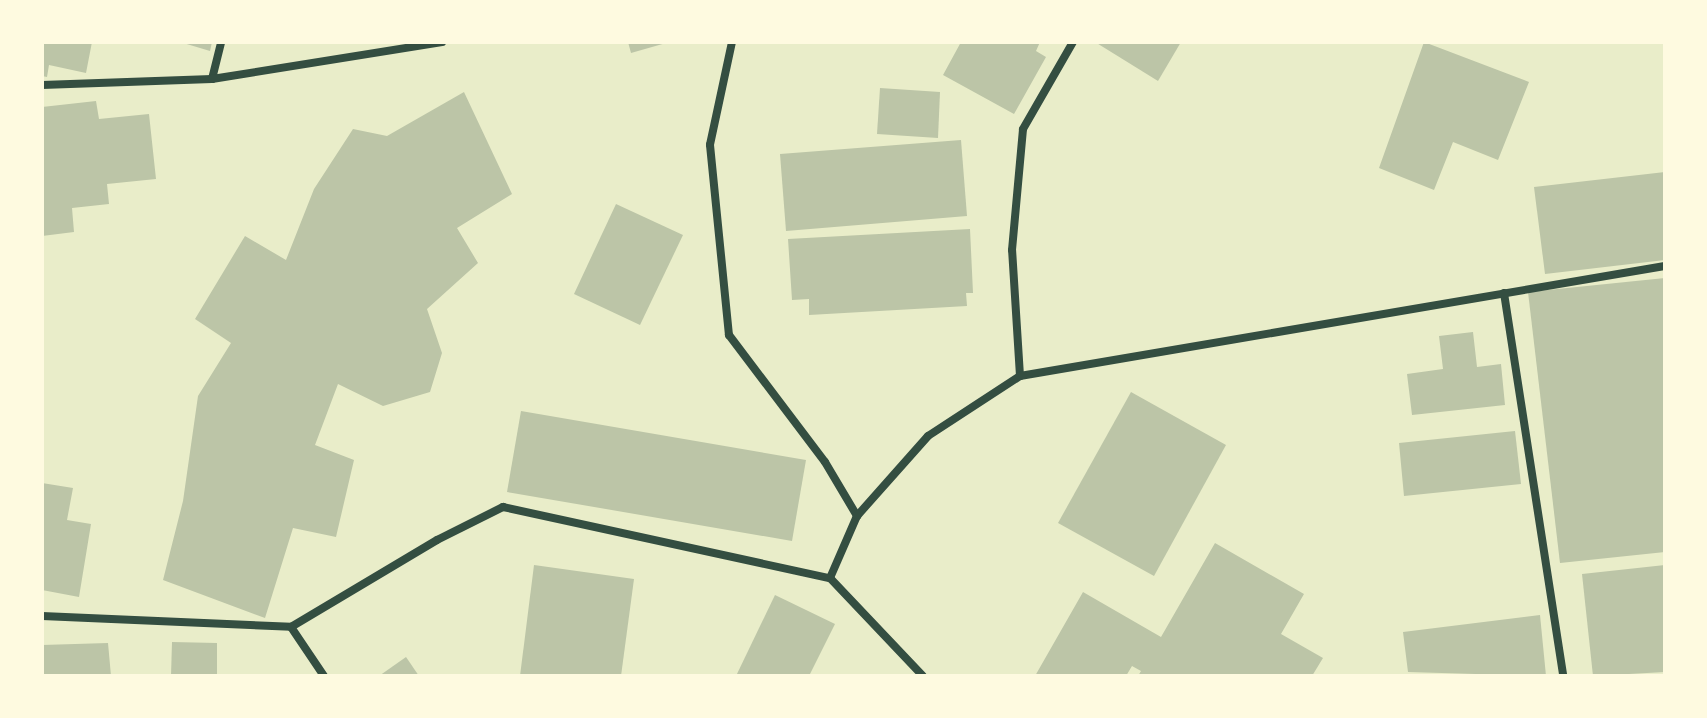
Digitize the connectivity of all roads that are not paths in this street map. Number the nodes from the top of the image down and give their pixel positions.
1 (221, 42) edge
2 (442, 42) edge
3 (732, 42) edge
4 (1073, 42) edge
5 (212, 79) junction
6 (42, 85) edge
7 (1665, 266) edge
8 (1504, 293) junction
9 (1020, 376) junction
10 (857, 516) junction
11 (830, 578) junction
12 (42, 616) edge
13 (291, 627) junction
14 (324, 676) edge
15 (923, 676) edge
16 (1563, 676) edge

1 - 5 street
2 - 5 street
3 - 10 street
4 - 9 street
5 - 6 street
7 - 8 street
8 - 9 street
8 - 16 street
9 - 10 street
10 - 11 street
11 - 13 street
11 - 15 street
12 - 13 street
13 - 14 street

